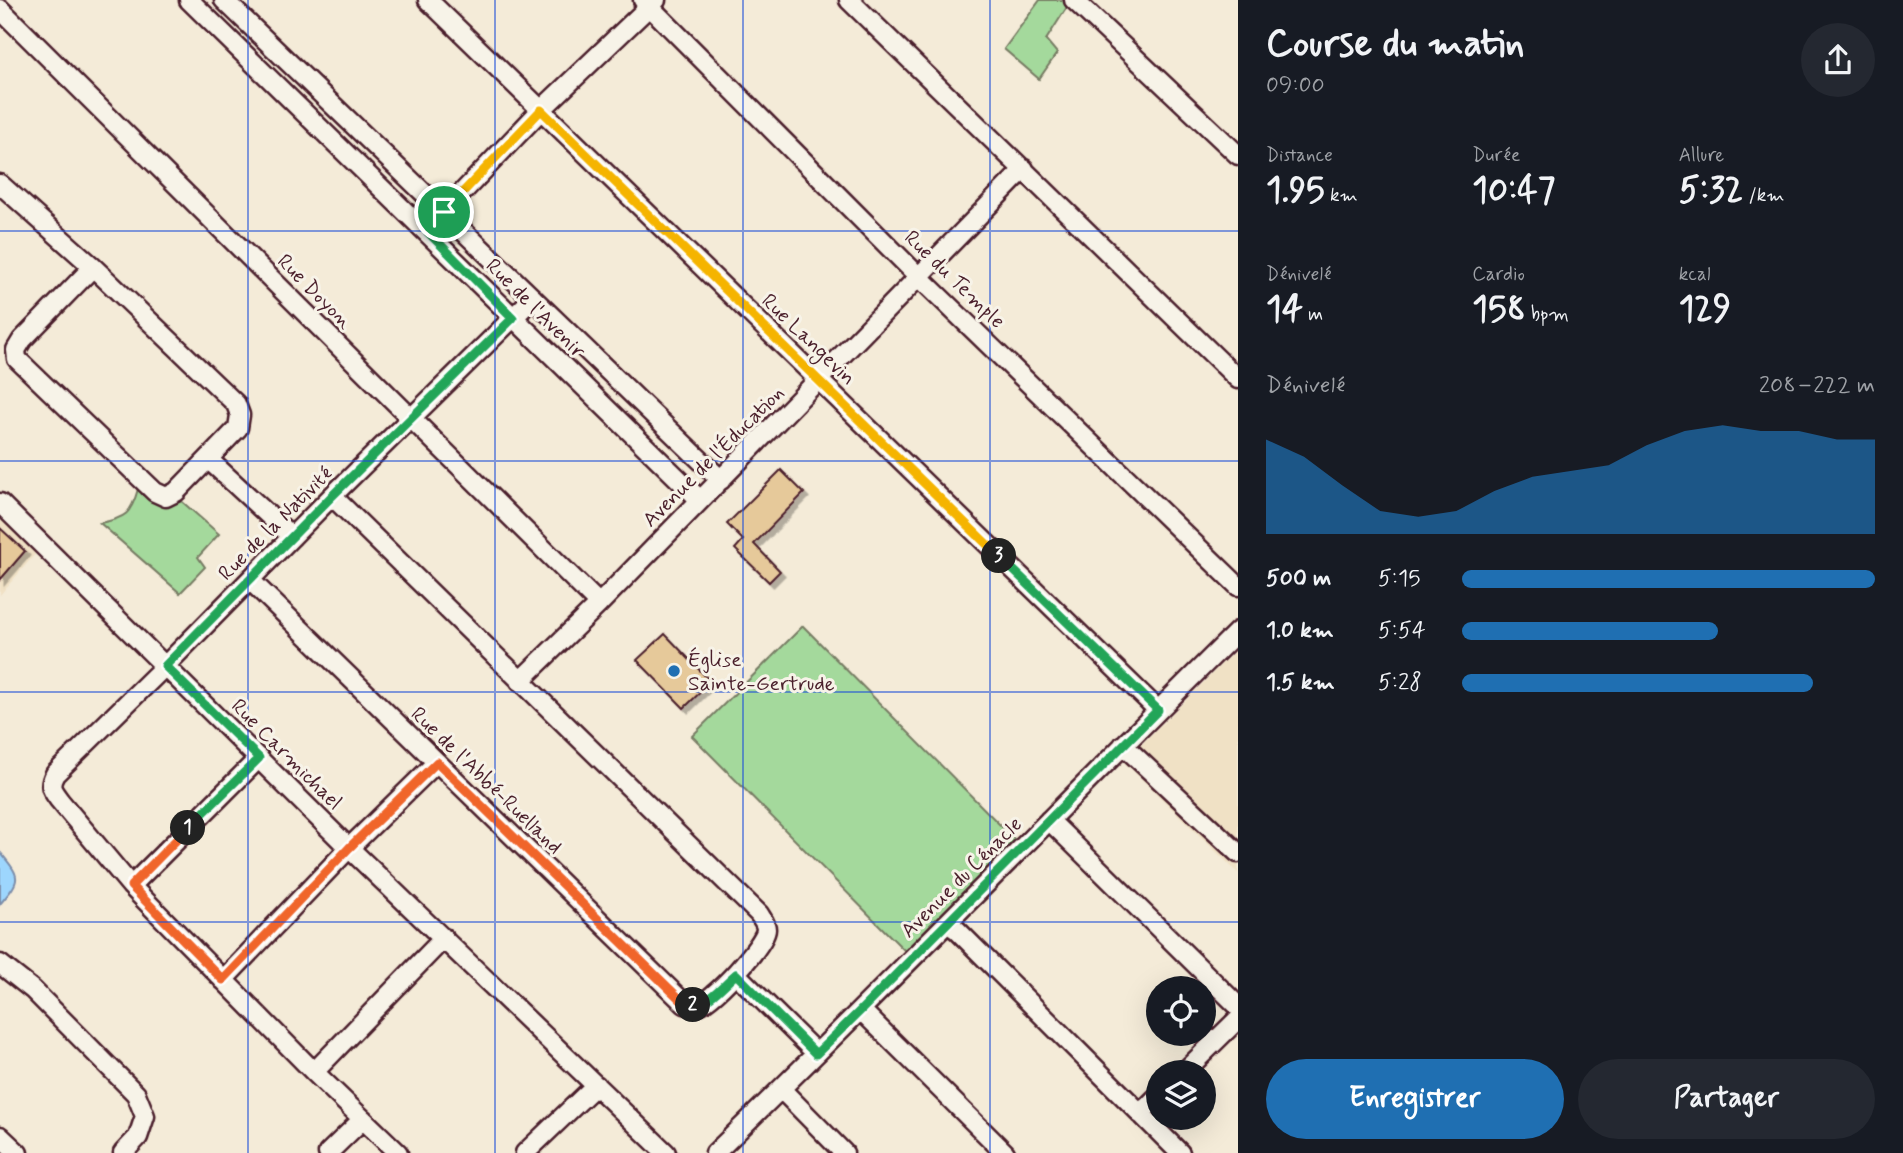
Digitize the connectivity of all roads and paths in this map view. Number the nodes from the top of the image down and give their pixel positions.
1 (189, 0) edge
2 (223, 0) edge
3 (428, 0) edge
4 (849, 0) edge
5 (1074, 0) edge
6 (650, 2) edge
7 (0, 9) edge
8 (541, 110) junction
9 (1238, 155) edge
10 (1024, 170) junction
11 (0, 184) edge
12 (444, 212) junction
13 (426, 230) junction
14 (93, 267) junction
15 (919, 277) junction
16 (533, 298) junction
17 (513, 318) junction
18 (1238, 379) edge
19 (819, 381) junction
20 (412, 419) junction
21 (208, 458) junction
22 (721, 480) junction
23 (332, 496) junction
24 (700, 500) junction
25 (0, 503) edge
26 (292, 537) junction
27 (250, 580) junction
28 (1238, 586) edge
29 (600, 604) junction
30 (1238, 631) edge
31 (165, 666) junction
32 (520, 681) junction
33 (1158, 710) junction
34 (1122, 745) junction
35 (259, 758) junction
36 (437, 762) junction
37 (1049, 820) junction
38 (349, 848) junction
39 (1238, 853) edge
40 (131, 886) junction
41 (947, 923) junction
42 (444, 938) junction
43 (0, 964) edge
44 (736, 974) junction
45 (223, 980) junction
46 (1238, 1006) edge
47 (861, 1010) junction
48 (1238, 1019) edge
49 (816, 1054) junction
50 (1195, 1060) edge
51 (314, 1072) junction
52 (596, 1085) junction
53 (781, 1090) junction
54 (1146, 1108) edge
55 (1140, 1114) junction
56 (363, 1119) junction
57 (0, 1136) edge
58 (18, 1153) edge
59 (123, 1153) edge
60 (328, 1153) edge
61 (398, 1153) edge
62 (525, 1153) edge
63 (666, 1153) edge
64 (715, 1153) edge
65 (844, 1153) edge
66 (1005, 1153) edge
67 (1180, 1153) edge

1 - 13 street, Rue de l'Avenir
2 - 12 street, Rue de l'Avenir
3 - 8 street, Rue Langevin
4 - 10 street
5 - 9 street
6 - 8 street
6 - 15 street, Rue du Temple
7 - 20 street, Rue Doyon
8 - 12 street
8 - 19 street, Rue Langevin
10 - 15 street, Avenue de l'Éducation
10 - 18 street
11 - 14 street
12 - 13 street
12 - 16 street, Rue de l'Avenir
13 - 17 street, Rue de l'Avenir
14 - 21 street
14 - 21 street
15 - 19 street, Avenue de l'Éducation
15 - 28 street, Rue du Temple
16 - 17 street, Rue de la Nativité
16 - 22 street, Rue de l'Avenir
17 - 20 street, Rue de la Nativité
17 - 24 street, Rue de l'Avenir
19 - 22 street, Avenue de l'Éducation
19 - 33 street, Rue Langevin
20 - 23 street, Rue de la Nativité
20 - 29 street, Rue Doyon
21 - 26 street
22 - 24 street, Avenue de l'Éducation
23 - 26 street, Rue de la Nativité
23 - 32 street
24 - 29 street, Avenue de l'Éducation
25 - 31 street, Rue Carmichael
26 - 27 street, Rue de la Nativité
27 - 31 street, Rue de la Nativité
27 - 36 street, Rue de l'Abbé-Ruelland
29 - 32 street, Avenue de l'Éducation
30 - 33 street, Avenue du Cénacle
31 - 35 street, Rue Carmichael
31 - 40 street, Rue de la Nativité
32 - 44 street
33 - 34 street, Avenue du Cénacle
34 - 37 street, Avenue du Cénacle
34 - 39 street
35 - 38 street, Rue Carmichael
35 - 40 street
36 - 38 street
36 - 44 street, Rue de l'Abbé-Ruelland
37 - 41 street, Avenue du Cénacle
37 - 46 street
38 - 42 street, Rue Carmichael
38 - 45 street
40 - 45 street
41 - 47 street, Avenue du Cénacle
41 - 55 street
42 - 51 street
42 - 52 street, Rue Carmichael
43 - 59 street
44 - 49 street
45 - 51 street
47 - 49 street, Avenue du Cénacle
47 - 66 street
48 - 50 street
49 - 53 street, Avenue du Cénacle
51 - 56 street
52 - 62 street
52 - 63 street, Rue Carmichael
53 - 64 street, Avenue du Cénacle
53 - 65 street
54 - 55 street
55 - 67 street
56 - 60 street
56 - 61 street
57 - 58 street

